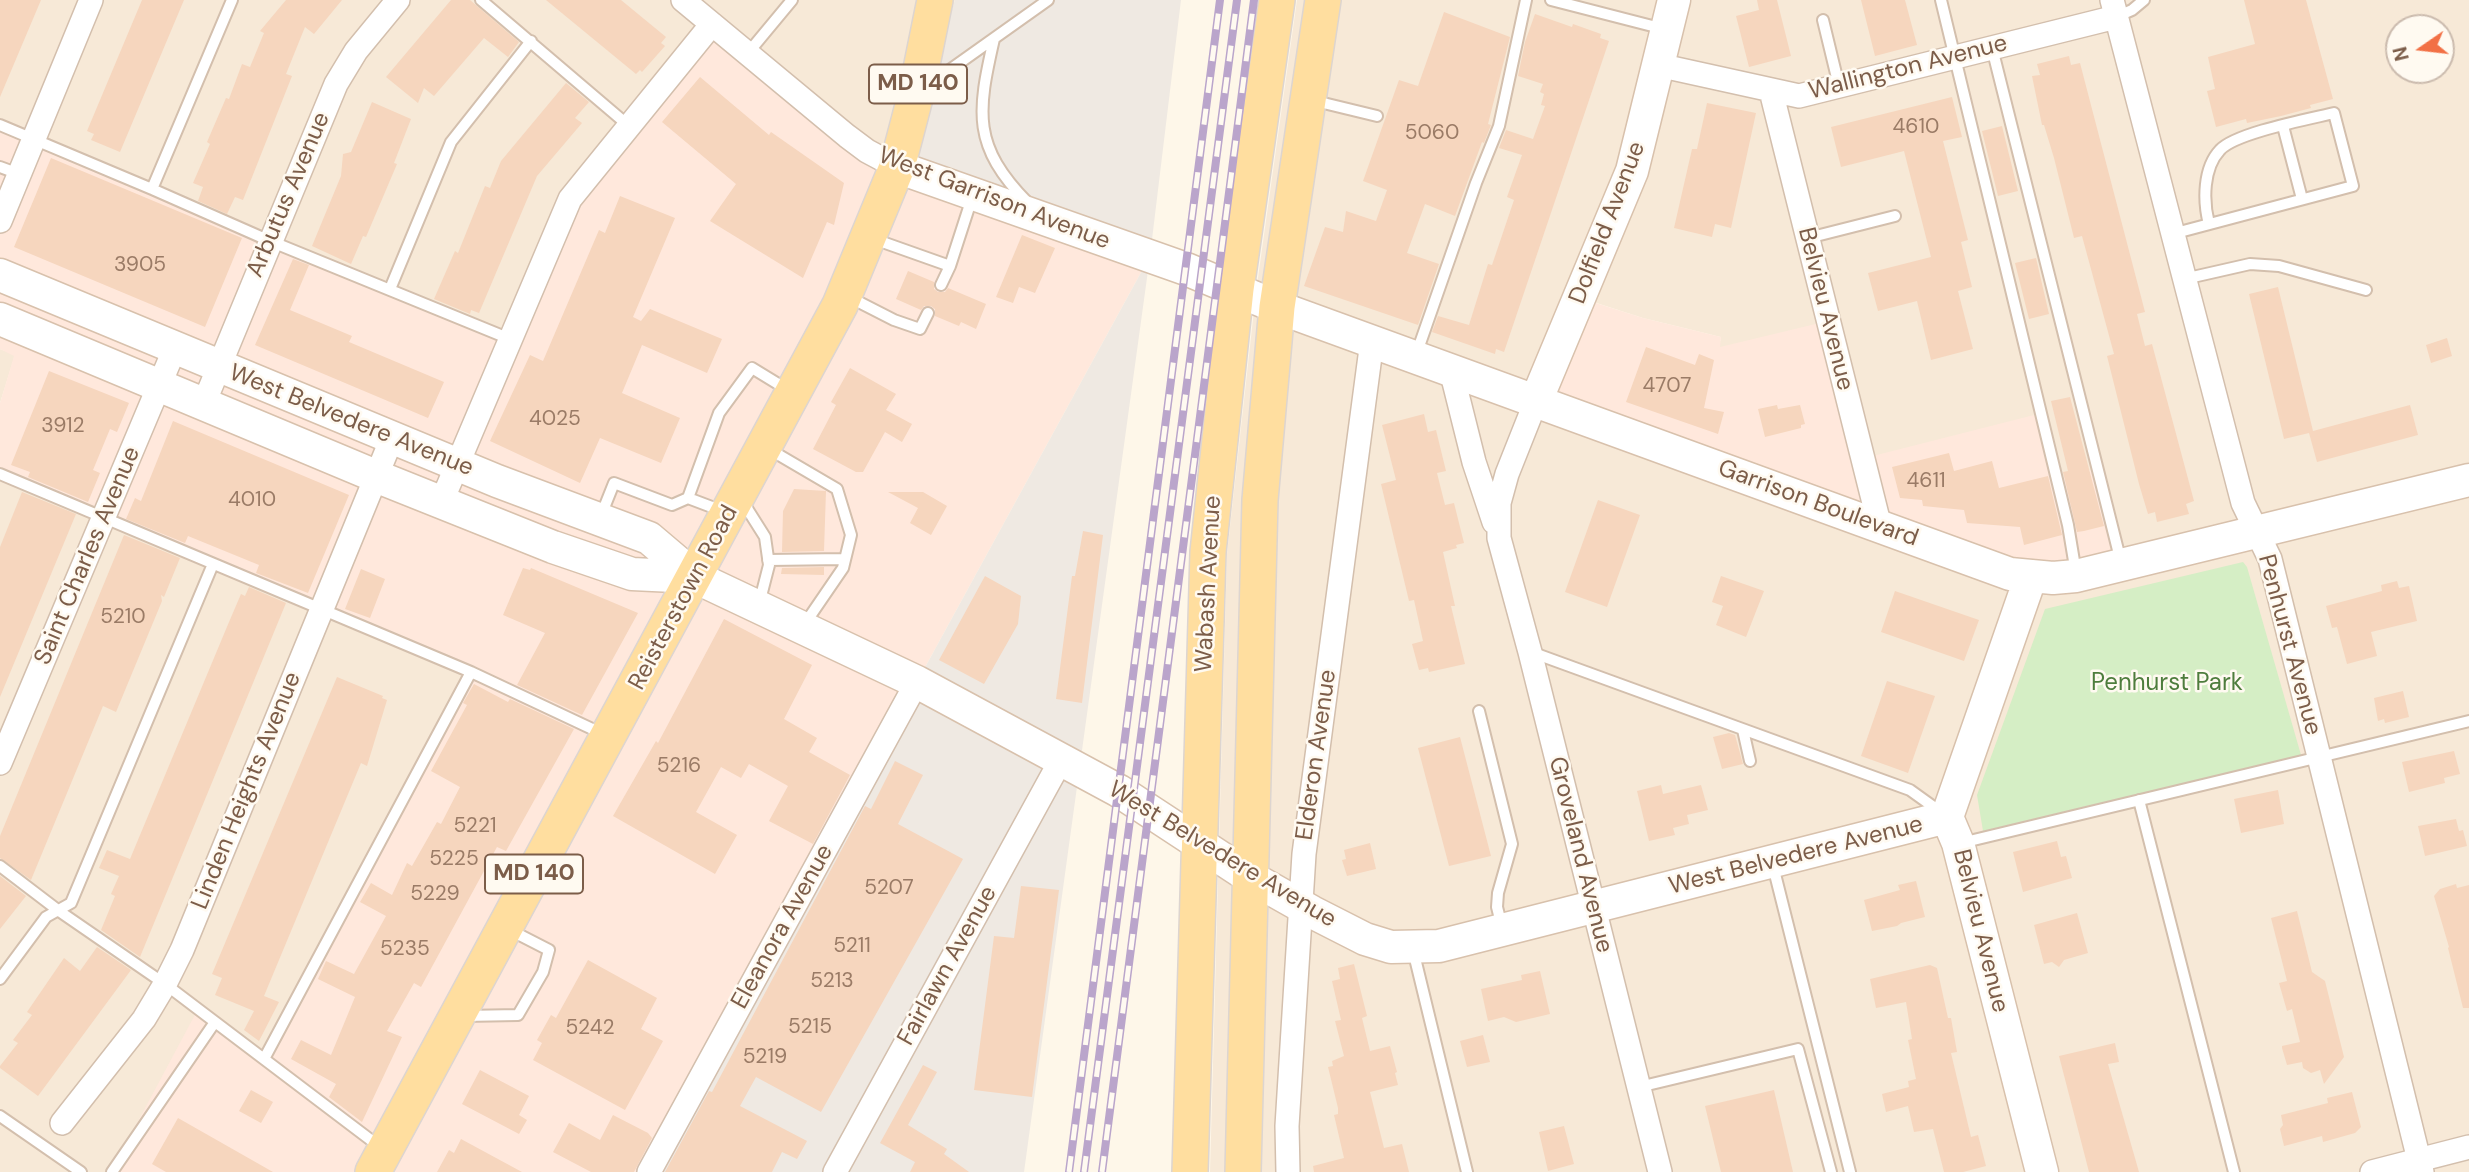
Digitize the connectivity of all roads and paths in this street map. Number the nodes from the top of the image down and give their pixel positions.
1 (90, 0) edge
2 (232, 0) edge
3 (398, 0) edge
4 (481, 0) edge
5 (683, 0) edge
6 (792, 0) edge
7 (935, 0) edge
8 (1048, 0) edge
9 (1277, 0) edge
10 (1323, 0) edge
11 (1526, 0) edge
12 (1552, 0) edge
13 (1941, 0) edge
14 (2144, 0) edge
15 (2114, 8) edge
16 (1671, 15) edge
17 (1823, 20) dead end
18 (712, 24) junction
19 (994, 39) junction
20 (531, 41) junction
21 (1992, 47) junction
22 (748, 53) junction
23 (1953, 57) junction
24 (1658, 65) junction
25 (1839, 86) junction
26 (1771, 91) junction
27 (916, 94) junction
28 (1308, 99) junction
29 (1377, 116) dead end
30 (0, 125) edge
31 (629, 126) junction
32 (2283, 126) junction
33 (34, 139) junction
34 (897, 167) junction
35 (10, 170) edge
36 (152, 189) junction
37 (972, 195) junction
38 (2302, 200) junction
39 (1895, 216) dead end
40 (1, 219) edge
41 (1045, 220) junction
42 (2209, 224) junction
43 (2172, 234) junction
44 (869, 237) junction
45 (1808, 238) junction
46 (270, 241) junction
47 (950, 266) junction
48 (1186, 269) joint
49 (0, 275) edge
50 (2184, 279) junction
51 (941, 285) dead end
52 (390, 289) junction
53 (1236, 289) junction
54 (2367, 290) dead end
55 (845, 295) junction
56 (1277, 307) junction
57 (928, 313) dead end
58 (0, 319) edge
59 (510, 340) junction
60 (1372, 341) junction
61 (175, 348) junction
62 (1416, 358) junction
63 (219, 366) junction
64 (1451, 370) junction
65 (159, 386) junction
66 (793, 394) junction
67 (1536, 401) junction
68 (204, 403) junction
69 (392, 438) junction
70 (765, 446) junction
71 (457, 465) junction
72 (0, 474) edge
73 (377, 477) junction
74 (2469, 480) edge
75 (688, 498) junction
76 (441, 503) junction
77 (734, 505) junction
78 (103, 518) junction
79 (599, 520) junction
80 (1880, 527) junction
81 (2257, 533) junction
82 (1499, 538) junction
83 (845, 559) junction
84 (768, 560) junction
85 (213, 564) junction
86 (2122, 564) junction
87 (2031, 576) junction
88 (2076, 576) junction
89 (695, 577) junction
90 (758, 607) junction
91 (321, 610) junction
92 (803, 628) junction
93 (1530, 652) junction
94 (471, 672) junction
95 (917, 682) junction
96 (1479, 711) dead end
97 (2469, 721) edge
98 (1743, 730) junction
99 (609, 737) junction
100 (2319, 756) junction
101 (1061, 760) junction
102 (1750, 761) dead end
103 (0, 763) edge
104 (2139, 800) junction
105 (1953, 830) junction
106 (1200, 845) junction
107 (1772, 862) junction
108 (0, 866) edge
109 (1250, 877) junction
110 (1300, 906) junction
111 (1593, 907) junction
112 (59, 911) junction
113 (505, 928) junction
114 (1502, 930) junction
115 (1412, 948) junction
116 (0, 979) edge
117 (165, 984) junction
118 (458, 1016) junction
119 (215, 1022) junction
120 (264, 1059) junction
121 (1638, 1087) junction
122 (0, 1116) edge
123 (62, 1123) dead end
124 (2469, 1147) edge
125 (379, 1161) edge
126 (2421, 1166) edge
127 (81, 1172) edge
128 (112, 1172) edge
129 (649, 1172) edge
130 (835, 1172) edge
131 (1190, 1172) edge
132 (1243, 1172) edge
133 (1288, 1172) edge
134 (1467, 1172) edge
135 (1660, 1172) edge
136 (1831, 1172) edge
137 (1850, 1172) edge
138 (2042, 1172) edge
139 (2234, 1172) edge
140 (2372, 1172) edge

1 - 33 street
2 - 36 lane
3 - 46 street, Arbutus Avenue
4 - 20 lane
5 - 18 street, West Garrison Avenue
6 - 22 lane
7 - 27 main road, Reisterstown Road / MD 140
8 - 19 lane
9 - 53 main road, Wabash Avenue
10 - 28 main road, Wabash Avenue
11 - 62 lane
12 - 16 lane
13 - 23 lane
14 - 15 lane
15 - 21 street, Wallington Avenue
15 - 43 street, Penhurst Avenue
16 - 24 main road, Dolfield Avenue
17 - 25 lane
18 - 22 street, West Garrison Avenue
18 - 31 street
19 - 27 lane
19 - 41 lane
20 - 31 lane
20 - 52 lane
21 - 23 street, Wallington Avenue
21 - 86 lane
22 - 34 street, West Garrison Avenue
23 - 25 street, Wallington Avenue
23 - 88 lane
24 - 26 street, Wallington Avenue
24 - 67 main road, Dolfield Avenue
25 - 26 street, Wallington Avenue
26 - 45 street, Belvieu Avenue
27 - 34 main road, Reisterstown Road / MD 140
28 - 29 lane
28 - 56 main road, Wabash Avenue
30 - 33 lane
31 - 59 street
32 - 38 lane
32 - 38 lane
32 - 42 lane
33 - 35 street
33 - 36 lane
34 - 37 main road, West Garrison Avenue
34 - 44 main road, Reisterstown Road / MD 140
35 - 40 street
36 - 46 lane
37 - 41 main road, West Garrison Avenue
37 - 47 lane
38 - 42 lane
39 - 45 lane
41 - 48 main road, West Garrison Avenue
42 - 43 lane
43 - 50 street, Penhurst Avenue
44 - 47 lane
44 - 55 main road, Reisterstown Road / MD 140
45 - 80 street, Belvieu Avenue
46 - 52 lane
46 - 63 street, Arbutus Avenue
47 - 51 lane
48 - 53 main road, Garrison Boulevard
49 - 61 main road, West Belvedere Avenue
50 - 54 lane
50 - 81 street, Penhurst Avenue
52 - 59 lane
53 - 56 main road, Garrison Boulevard
53 - 106 main road, Wabash Avenue
55 - 57 lane
55 - 66 main road, Reisterstown Road / MD 140
56 - 60 main road, Garrison Boulevard
56 - 109 main road, Wabash Avenue
58 - 65 main road, West Belvedere Avenue
59 - 71 street
60 - 62 main road, Garrison Boulevard
60 - 110 street, Elderon Avenue
61 - 63 main road, West Belvedere Avenue
61 - 65 street, Saint Charles Avenue
62 - 64 main road, Garrison Boulevard
63 - 68 street, Arbutus Avenue
63 - 69 main road, West Belvedere Avenue
64 - 67 main road, Garrison Boulevard
64 - 82 street, Groveland Avenue
65 - 68 main road, West Belvedere Avenue
65 - 78 street, Saint Charles Avenue
66 - 70 main road, Reisterstown Road / MD 140
66 - 75 lane
67 - 80 main road, Garrison Boulevard
67 - 82 street, Groveland Avenue
68 - 73 main road, West Belvedere Avenue
69 - 71 main road, West Belvedere Avenue
69 - 73 street, Linden Heights Avenue
70 - 77 main road, Reisterstown Road / MD 140
70 - 83 lane
71 - 76 street
71 - 79 main road, West Belvedere Avenue
72 - 78 lane
73 - 76 main road, West Belvedere Avenue
73 - 91 street, Linden Heights Avenue
74 - 81 main road, Garrison Boulevard
75 - 77 lane
75 - 79 lane
76 - 89 main road, West Belvedere Avenue
77 - 84 lane
77 - 89 main road, Reisterstown Road / MD 140
78 - 85 lane
78 - 103 street, Saint Charles Avenue
79 - 89 main road, West Belvedere Avenue
80 - 87 main road, Garrison Boulevard
81 - 86 main road, Garrison Boulevard
81 - 100 street, Penhurst Avenue
82 - 93 street, Groveland Avenue
83 - 84 lane
83 - 92 lane
84 - 90 lane
85 - 91 lane
85 - 112 lane
86 - 88 main road, Garrison Boulevard
87 - 88 main road, Garrison Boulevard
87 - 105 main road, Belvieu Avenue
89 - 90 main road, West Belvedere Avenue
89 - 99 main road, Reisterstown Road / MD 140
90 - 92 main road, West Belvedere Avenue
91 - 94 lane
91 - 117 street, Linden Heights Avenue
92 - 95 main road, West Belvedere Avenue
93 - 98 lane
93 - 111 street, Groveland Avenue
94 - 99 lane
94 - 120 lane
95 - 101 main road, West Belvedere Avenue
95 - 129 street, Eleanora Avenue
96 - 114 lane
97 - 100 lane
98 - 102 lane
98 - 105 lane
99 - 113 main road, Reisterstown Road / MD 140
100 - 104 lane
100 - 126 street, Penhurst Avenue
101 - 106 main road, West Belvedere Avenue
101 - 130 street, Fairlawn Avenue
104 - 105 lane
104 - 139 lane
105 - 107 main road, West Belvedere Avenue
105 - 138 main road, Belvieu Avenue
106 - 109 main road, West Belvedere Avenue
106 - 131 main road, Wabash Avenue
107 - 111 main road, West Belvedere Avenue
107 - 137 lane
108 - 112 lane
109 - 110 main road, West Belvedere Avenue
109 - 132 main road, Wabash Avenue
110 - 115 main road, West Belvedere Avenue
110 - 133 street, Elderon Avenue
111 - 114 main road, West Belvedere Avenue
111 - 121 street, Groveland Avenue
112 - 116 lane
112 - 117 lane
113 - 118 main road, Reisterstown Road / MD 140
113 - 118 lane
114 - 115 main road, West Belvedere Avenue
115 - 134 lane
117 - 119 lane
117 - 123 street, Linden Heights Avenue
118 - 125 main road, Reisterstown Road / MD 140
119 - 120 lane
119 - 128 lane
120 - 125 lane
121 - 135 street, Groveland Avenue
121 - 136 lane
122 - 127 lane
124 - 126 street
126 - 140 street

